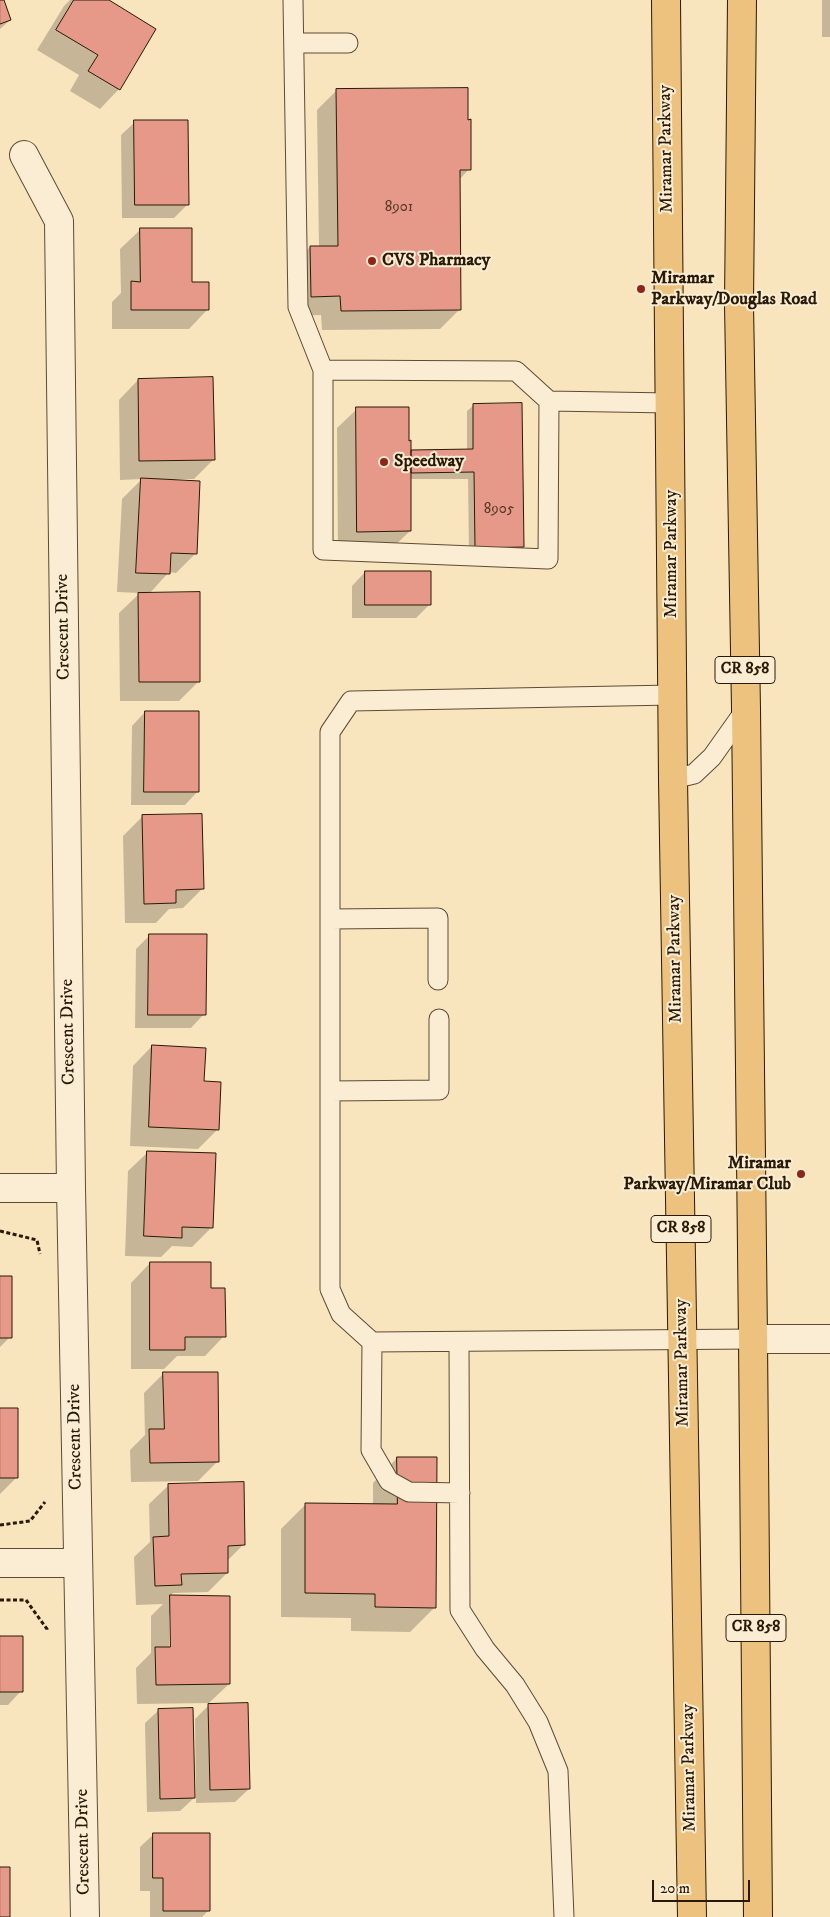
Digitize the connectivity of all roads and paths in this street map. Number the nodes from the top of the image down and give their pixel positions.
1 (294, 0) edge
2 (666, 0) edge
3 (742, 0) edge
4 (294, 43) junction
5 (348, 43) dead end
6 (24, 155) dead end
7 (324, 370) junction
8 (549, 402) junction
9 (670, 403) junction
10 (673, 695) junction
11 (746, 709) junction
12 (673, 779) junction
13 (330, 919) junction
14 (438, 980) dead end
15 (439, 1019) dead end
16 (330, 1091) junction
17 (0, 1188) edge
18 (71, 1188) junction
19 (830, 1339) edge
20 (754, 1340) junction
21 (682, 1341) junction
22 (372, 1342) junction
23 (460, 1342) junction
24 (460, 1493) junction
25 (0, 1563) edge
26 (78, 1563) junction
27 (0, 1600) edge
28 (47, 1638) dead end
29 (85, 1917) edge
30 (564, 1917) edge
31 (692, 1917) edge
32 (758, 1917) edge

1 - 4 lane
2 - 9 main road, Miramar Parkway / CR 858
3 - 11 main road, CR 858
4 - 5 lane
4 - 7 lane
6 - 18 street, Crescent Drive
7 - 8 lane
7 - 8 lane
8 - 9 lane
9 - 10 main road, Miramar Parkway / CR 858
10 - 12 main road, Miramar Parkway / CR 858
10 - 13 lane
11 - 12 lane
11 - 20 main road, CR 858
12 - 21 main road, Miramar Parkway / CR 858
13 - 14 lane
13 - 16 lane
15 - 16 lane
16 - 22 lane
17 - 18 street
18 - 26 street, Crescent Drive
19 - 20 street
20 - 21 lane
20 - 32 main road, CR 858
21 - 23 lane
21 - 31 main road, Miramar Parkway / CR 858
22 - 23 lane
22 - 24 lane
23 - 24 lane
24 - 30 lane
25 - 26 street
26 - 29 street, Crescent Drive
27 - 28 path

